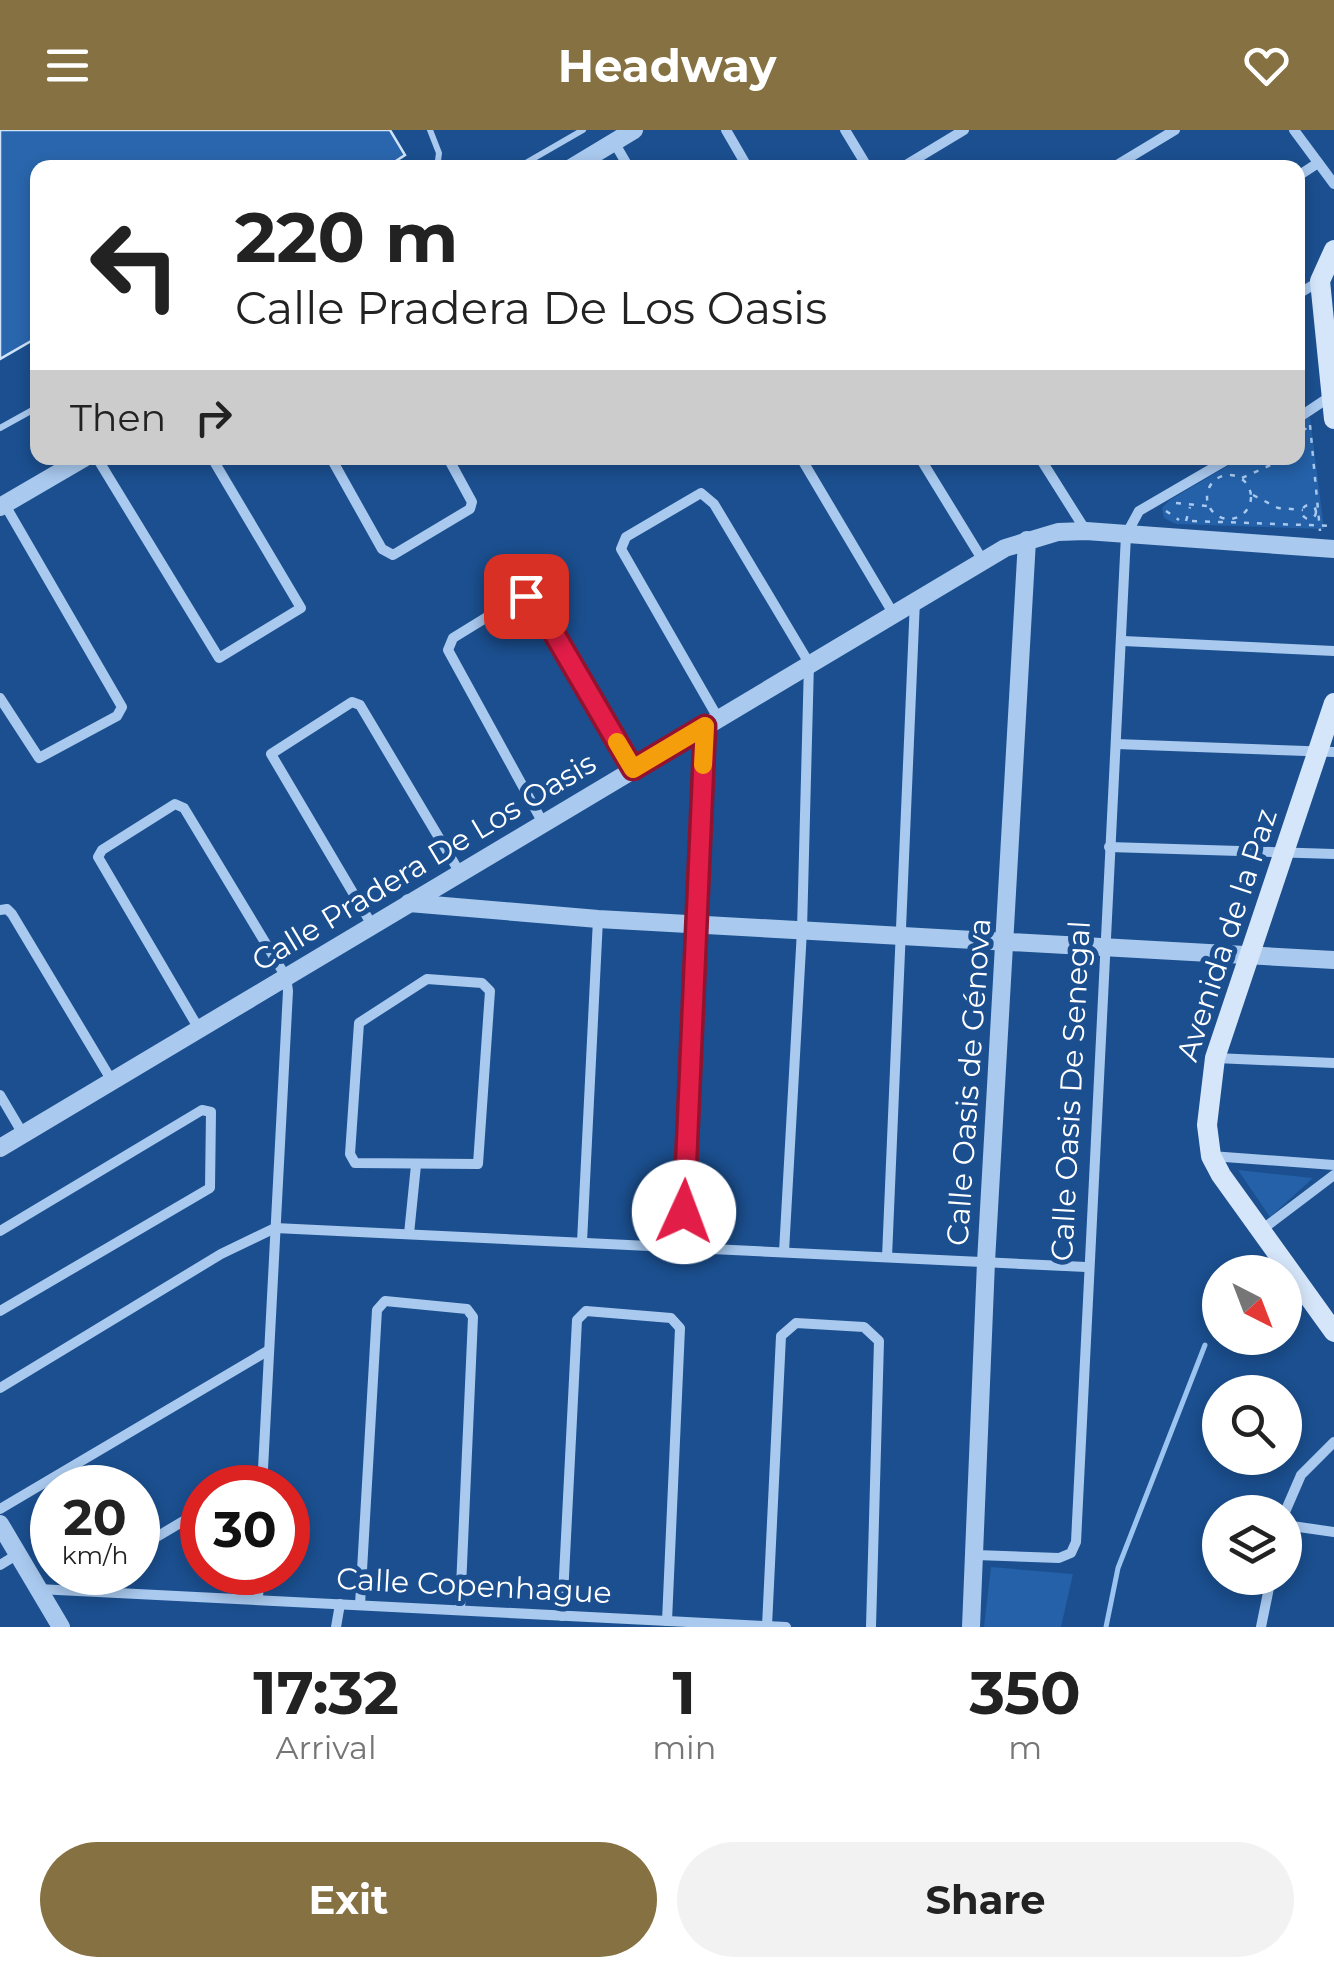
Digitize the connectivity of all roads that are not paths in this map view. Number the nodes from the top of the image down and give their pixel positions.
1 (430, 130) edge
2 (582, 130) edge
3 (634, 130) edge
4 (726, 130) edge
5 (846, 130) edge
6 (964, 130) edge
7 (1176, 130) edge
8 (1294, 130) edge
9 (614, 142) junction
10 (438, 160) edge
11 (531, 160) edge
12 (584, 160) edge
13 (624, 160) edge
14 (743, 160) edge
15 (863, 160) edge
16 (914, 160) edge
17 (1125, 160) edge
18 (1318, 163) junction
19 (1305, 171) edge
20 (1334, 184) edge
21 (1334, 250) edge
22 (1320, 281) junction
23 (1305, 290) edge
24 (1330, 353) edge
25 (1331, 396) junction
26 (30, 411) edge
27 (1305, 413) edge
28 (1334, 420) edge
29 (0, 428) edge
30 (72, 465) edge
31 (101, 465) edge
32 (216, 465) edge
33 (334, 465) edge
34 (452, 465) edge
35 (805, 465) edge
36 (924, 465) edge
37 (1044, 465) edge
38 (1226, 465) edge
39 (2, 506) edge
40 (1086, 531) junction
41 (1126, 535) junction
42 (1027, 540) junction
43 (1334, 549) edge
44 (982, 559) junction
45 (915, 600) junction
46 (893, 613) junction
47 (1123, 641) junction
48 (1334, 651) edge
49 (810, 663) junction
50 (0, 698) edge
51 (1334, 702) edge
52 (711, 722) junction
53 (1116, 744) junction
54 (1327, 752) edge
55 (633, 769) junction
56 (543, 822) junction
57 (1110, 847) junction
58 (1285, 852) junction
59 (1334, 854) edge
60 (460, 873) junction
61 (409, 903) junction
62 (0, 910) edge
63 (598, 919) junction
64 (372, 925) junction
65 (697, 925) junction
66 (802, 930) junction
67 (902, 936) junction
68 (1006, 942) junction
69 (1104, 945) junction
70 (1249, 956) junction
71 (1334, 960) edge
72 (286, 977) junction
73 (200, 1029) junction
74 (1215, 1058) junction
75 (1334, 1064) edge
76 (112, 1081) junction
77 (0, 1095) edge
78 (23, 1134) junction
79 (0, 1148) edge
80 (1211, 1156) junction
81 (416, 1165) junction
82 (1334, 1165) edge
83 (1334, 1174) edge
84 (274, 1228) junction
85 (0, 1231) edge
86 (1260, 1231) junction
87 (409, 1234) junction
88 (582, 1242) junction
89 (682, 1247) junction
90 (784, 1252) junction
91 (886, 1257) junction
92 (986, 1262) junction
93 (1086, 1267) junction
94 (0, 1311) edge
95 (1330, 1319) edge
96 (269, 1350) junction
97 (0, 1388) edge
98 (1334, 1442) edge
99 (263, 1465) edge
100 (1293, 1495) edge
101 (0, 1509) edge
102 (0, 1524) edge
103 (1302, 1527) edge
104 (1334, 1532) edge
105 (18, 1554) junction
106 (976, 1555) junction
107 (0, 1565) edge
108 (30, 1575) edge
109 (42, 1595) edge
110 (160, 1595) edge
111 (258, 1595) edge
112 (1267, 1595) edge
113 (258, 1600) junction
114 (340, 1604) junction
115 (360, 1605) junction
116 (460, 1610) junction
117 (562, 1616) junction
118 (547, 1621) edge
119 (666, 1621) junction
120 (768, 1626) edge
121 (61, 1627) edge
122 (336, 1627) edge
123 (786, 1627) edge
124 (871, 1627) edge
125 (971, 1627) edge
126 (1261, 1627) edge

1 - 10 lane
2 - 11 lane
3 - 9 street
4 - 14 street
5 - 15 street
6 - 16 street
7 - 17 street
8 - 18 street
9 - 12 street
9 - 13 street
18 - 19 street
18 - 20 street
21 - 22 main road
22 - 23 street
22 - 24 main road
24 - 25 main road
25 - 27 street
25 - 28 main road
26 - 29 lane
30 - 39 street
31 - 32 street
33 - 34 street
35 - 46 street
36 - 44 street
37 - 40 street
38 - 41 street
39 - 50 street
40 - 41 street, Calle Pradera De Los Oasis
40 - 42 street, Calle Pradera De Los Oasis
41 - 43 street, Calle Pradera De Los Oasis
41 - 47 street, Calle Oasis De Senegal
42 - 44 street, Calle Pradera De Los Oasis
42 - 68 street, Calle Oasis de Génova
44 - 45 street, Calle Pradera De Los Oasis
45 - 46 street, Calle Pradera De Los Oasis
45 - 67 street
46 - 49 street, Calle Pradera De Los Oasis
47 - 48 street
47 - 53 street, Calle Oasis De Senegal
49 - 52 street, Calle Pradera De Los Oasis
49 - 52 street
49 - 66 street
51 - 54 main road, Avenida de la Paz
52 - 55 street, Calle Pradera De Los Oasis
52 - 65 street
53 - 54 street
53 - 57 street, Calle Oasis De Senegal
54 - 58 main road, Avenida de la Paz
55 - 56 street, Calle Pradera De Los Oasis
55 - 56 street
56 - 60 street, Calle Pradera De Los Oasis
57 - 58 street
57 - 69 street, Calle Oasis De Senegal
58 - 59 street
58 - 70 main road, Avenida de la Paz
60 - 61 street, Calle Pradera De Los Oasis
60 - 64 street
61 - 63 street
61 - 64 street, Calle Pradera De Los Oasis
62 - 76 street
63 - 65 street
63 - 88 street
64 - 72 street, Calle Pradera De Los Oasis
65 - 66 street
65 - 89 street
66 - 67 street
66 - 90 street
67 - 68 street
67 - 91 street
68 - 69 street
68 - 92 street, Calle Oasis de Génova
69 - 70 street
69 - 93 street, Calle Oasis De Senegal
70 - 71 street
70 - 74 main road, Avenida de la Paz
72 - 73 street, Calle Pradera De Los Oasis
72 - 73 street
72 - 84 street
73 - 76 street, Calle Pradera De Los Oasis
74 - 75 street
74 - 80 main road, Avenida de la Paz
76 - 78 street, Calle Pradera De Los Oasis
77 - 78 street
78 - 79 street, Calle Pradera De Los Oasis
80 - 82 street
80 - 86 main road, Avenida de la Paz
81 - 81 street
81 - 87 street
83 - 86 street
84 - 87 street
84 - 96 street
84 - 97 street
85 - 94 street
86 - 95 main road, Avenida de la Paz
87 - 88 street
88 - 89 street
89 - 90 street
90 - 91 street
91 - 92 street
92 - 93 street
92 - 106 street, Calle Oasis de Génova
93 - 106 street, Calle Oasis De Senegal
96 - 99 street
96 - 101 street
98 - 100 street
102 - 105 street
103 - 104 street
105 - 107 street
105 - 108 street
106 - 125 street, Calle Oasis de Génova
109 - 121 street
110 - 113 street, Calle Copenhague
111 - 113 street
112 - 126 street
113 - 114 street, Calle Copenhague
114 - 115 street, Calle Copenhague
114 - 122 street
115 - 116 street, Calle Copenhague
115 - 116 street
116 - 118 street, Calle Copenhague
117 - 118 street, Calle Copenhague
117 - 119 street, Calle Copenhague
117 - 119 street
119 - 120 street, Calle Copenhague
120 - 123 street, Calle Copenhague
120 - 124 street

